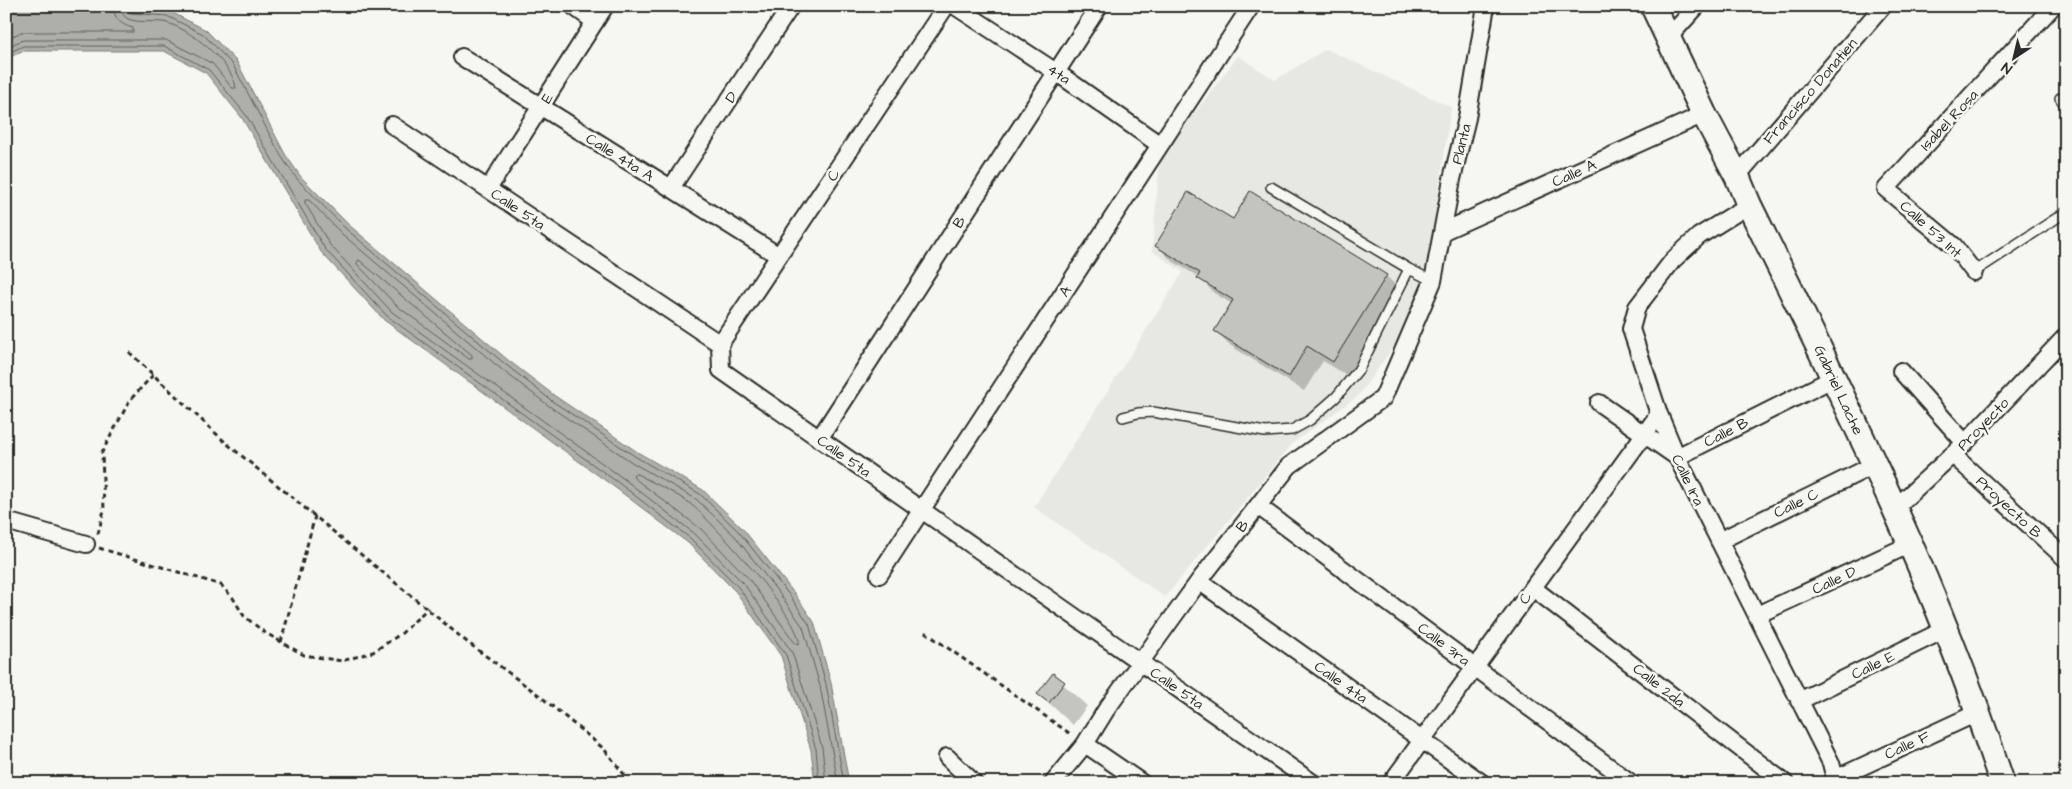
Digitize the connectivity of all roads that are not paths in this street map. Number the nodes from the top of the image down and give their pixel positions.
1 (573, 6) edge
2 (605, 6) edge
3 (791, 6) edge
4 (946, 6) edge
5 (956, 6) edge
6 (1099, 6) edge
7 (1251, 6) edge
8 (1486, 6) edge
9 (1653, 6) edge
10 (1697, 6) edge
11 (1883, 6) edge
12 (2053, 6) edge
13 (595, 22) junction
14 (1668, 38) junction
15 (462, 57) dead end
16 (1056, 72) junction
17 (2060, 98) dead end
18 (541, 106) junction
19 (2066, 106) edge
20 (1704, 114) junction
21 (392, 125) dead end
22 (1160, 145) junction
23 (1737, 176) junction
24 (1272, 187) dead end
25 (671, 188) junction
26 (488, 189) junction
27 (1886, 189) joint
28 (1749, 205) junction
29 (2066, 212) edge
30 (1444, 231) junction
31 (778, 256) junction
32 (1408, 269) junction
33 (1974, 272) joint
34 (1433, 281) junction
35 (2065, 338) edge
36 (720, 344) junction
37 (1901, 371) dead end
38 (1834, 378) junction
39 (1599, 403) dead end
40 (1659, 414) junction
41 (1123, 417) dead end
42 (1644, 435) junction
43 (819, 439) junction
44 (1965, 444) junction
45 (1953, 455) junction
46 (1677, 457) junction
47 (1874, 465) junction
48 (1258, 506) junction
49 (1895, 508) junction
50 (921, 510) junction
51 (6, 521) edge
52 (1719, 541) junction
53 (1911, 544) junction
54 (90, 545) road end
55 (2066, 559) edge
56 (878, 575) dead end
57 (1199, 581) junction
58 (1533, 588) junction
59 (1757, 615) junction
60 (1946, 629) junction
61 (1142, 663) junction
62 (1475, 667) junction
63 (1799, 701) junction
64 (1979, 712) junction
65 (1422, 740) junction
66 (1085, 744) junction
67 (947, 757) dead end
68 (1836, 781) edge
69 (974, 783) edge
70 (1053, 783) edge
71 (1142, 783) edge
72 (1314, 783) edge
73 (1391, 783) edge
74 (1482, 783) edge
75 (1631, 783) edge
76 (1785, 783) edge
77 (2002, 783) edge

1 - 13 street
2 - 13 street, E
3 - 25 street, D
4 - 31 street, C
5 - 16 street, 4ta
6 - 16 street, B
7 - 22 street, A
8 - 30 street, Planta
9 - 14 street, Gabriel Lache
10 - 14 street
11 - 23 street, Francisco Donatien
12 - 27 street, Isabel Rosa
13 - 18 street, E
14 - 20 street, Gabriel Lache
15 - 18 street, Calle 4ta A
16 - 22 street, 4ta
16 - 43 street, B
17 - 19 lane
18 - 25 street, Calle 4ta A
18 - 26 street, E
20 - 23 street, Gabriel Lache
20 - 30 street, Calle A
21 - 26 street, Calle 5ta
22 - 50 street, A
23 - 28 street, Gabriel Lache
24 - 32 lane
25 - 31 street, Calle 4ta A
26 - 36 street, Calle 5ta
27 - 33 street, Calle 53 Int
28 - 38 street, Gabriel Lache
28 - 40 street, Calle 1ra
29 - 33 lane
30 - 34 street, Planta
31 - 36 street, C
32 - 34 lane
32 - 41 lane
34 - 48 street, B
35 - 44 street, Proyecto
36 - 43 street, Calle 5ta
37 - 44 street
38 - 46 street, Calle B
38 - 47 street, Gabriel Lache
39 - 42 street
40 - 42 street, C
40 - 46 street, Calle 1ra
42 - 46 street
42 - 58 street, C
43 - 50 street, Calle 5ta
44 - 45 street, Proyecto
45 - 49 street, Proyecto
45 - 55 street, Proyecto B
46 - 52 street, Calle 1ra
47 - 49 street, Gabriel Lache
47 - 52 street, Calle C
48 - 57 street, B
48 - 62 street, Calle 3ra
49 - 53 street, Gabriel Lache
50 - 56 street, A
50 - 61 street, Calle 5ta
51 - 54 street
52 - 59 street, Calle 1ra
53 - 59 street, Calle D
53 - 60 street, Gabriel Lache
57 - 61 street, B
57 - 65 street, Calle 4ta
58 - 62 street, C
58 - 76 street, Calle 2da
59 - 63 street, Calle 1ra
60 - 63 street, Calle E
60 - 64 street, Gabriel Lache
61 - 66 street, B
61 - 72 street, Calle 5ta
62 - 65 street, C
62 - 75 street, Calle 3ra
63 - 68 street, Calle 1ra
64 - 68 street, Calle F
64 - 77 street, Gabriel Lache
65 - 73 street, C
65 - 74 street, Calle 4ta
66 - 70 street, B
66 - 71 street
67 - 69 street

